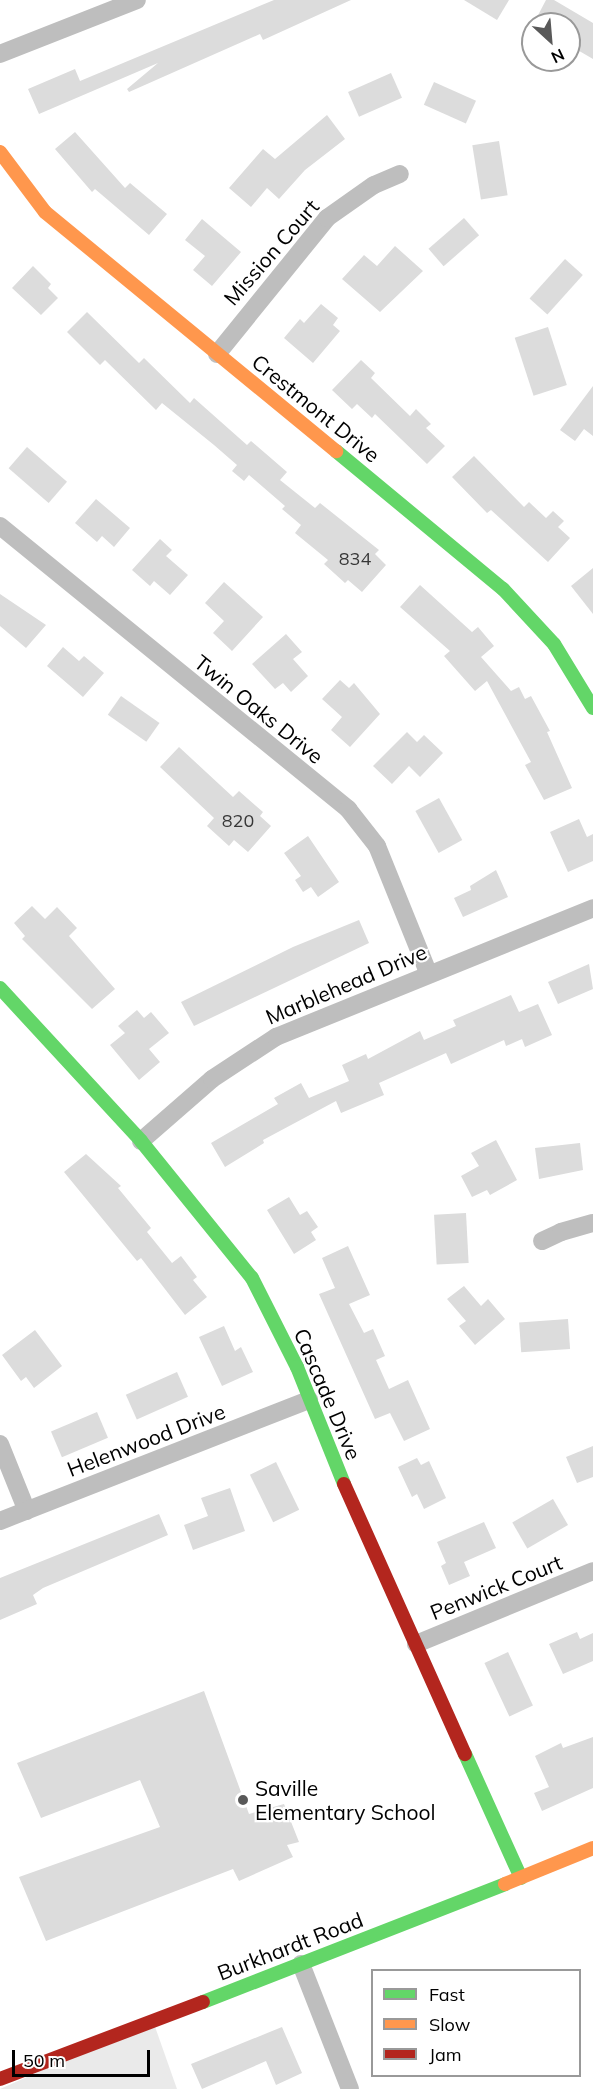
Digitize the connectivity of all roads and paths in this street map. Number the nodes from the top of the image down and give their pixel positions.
1 (137, 0) edge
2 (0, 54) edge
3 (0, 152) edge
4 (400, 174) dead end
5 (217, 354) junction
6 (0, 526) edge
7 (593, 708) edge
8 (593, 908) edge
9 (429, 972) junction
10 (0, 988) edge
11 (141, 1142) junction
12 (593, 1223) edge
13 (542, 1241) dead end
14 (309, 1400) junction
15 (0, 1444) edge
16 (27, 1511) junction
17 (0, 1521) edge
18 (593, 1571) edge
19 (416, 1644) junction
20 (593, 1848) edge
21 (521, 1878) junction
22 (301, 1964) junction
23 (0, 2079) edge
24 (350, 2089) edge

1 - 2 street
3 - 5 street, Crestmont Drive
4 - 5 street, Mission Court
5 - 7 street, Crestmont Drive
6 - 9 street, Twin Oaks Drive
8 - 9 street, Marblehead Drive
9 - 11 street, Marblehead Drive
10 - 11 street, Cascade Drive
11 - 14 street, Cascade Drive
12 - 13 street
14 - 16 street, Helenwood Drive
14 - 19 street, Cascade Drive
15 - 16 street
16 - 17 street, Helenwood Drive
18 - 19 street, Penwick Court
19 - 21 street, Cascade Drive
20 - 21 street, Burkhardt Road
21 - 22 street, Burkhardt Road
22 - 23 street, Burkhardt Road
22 - 24 street

